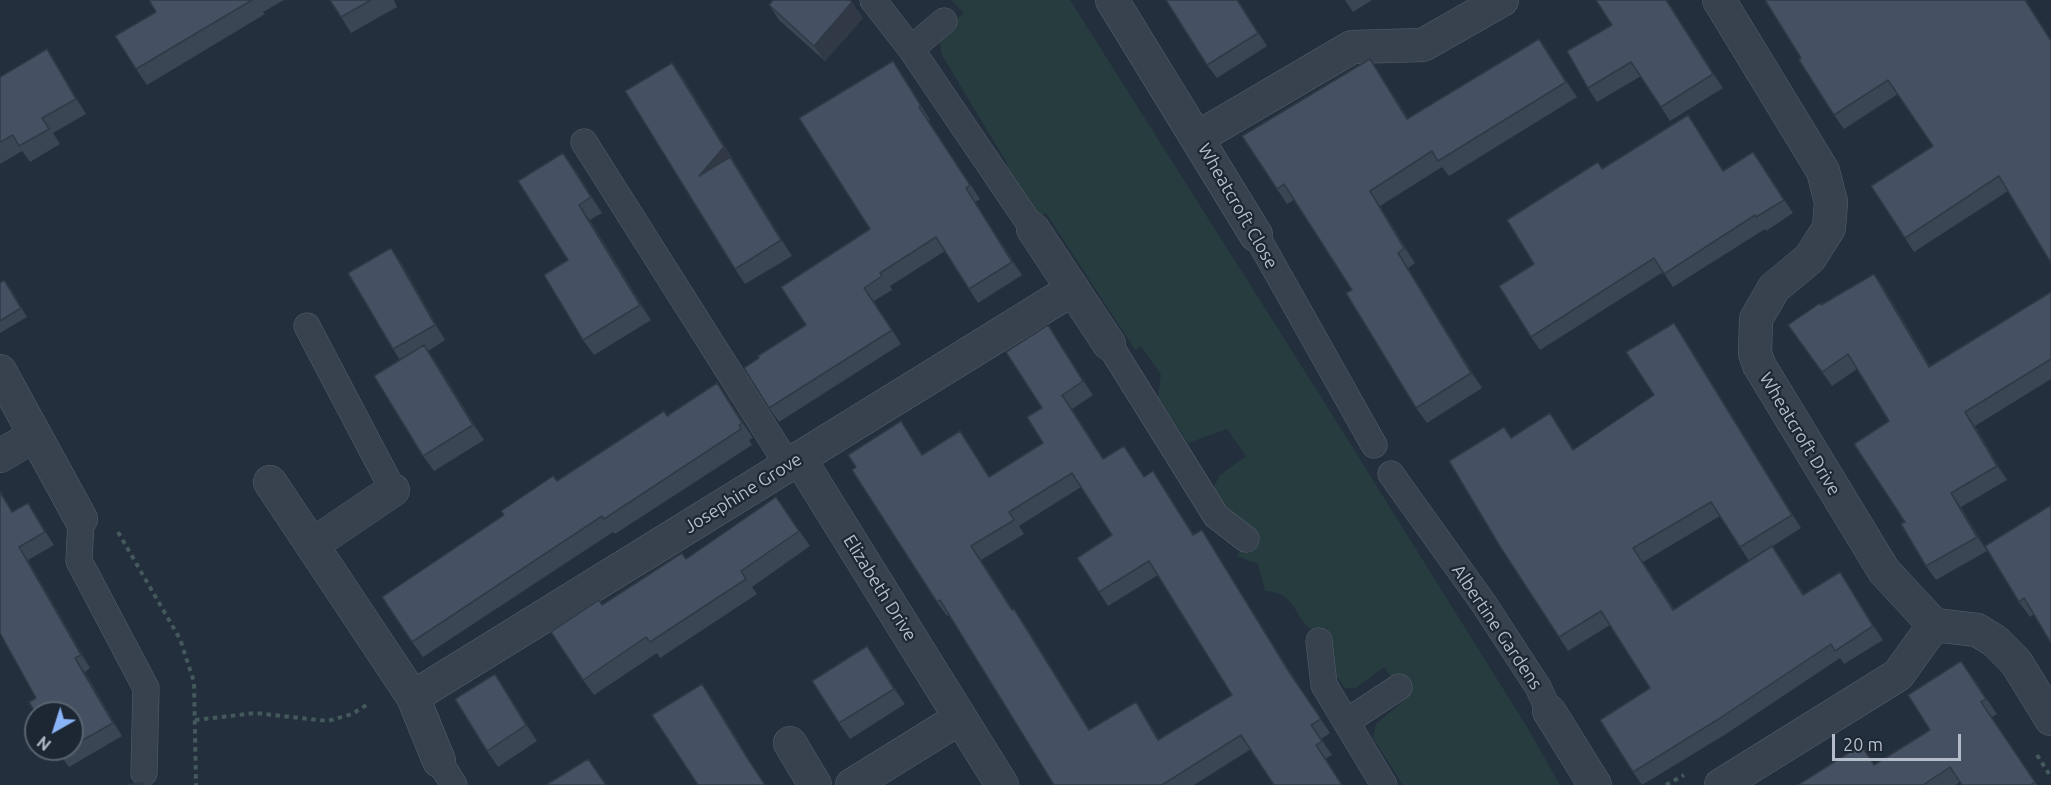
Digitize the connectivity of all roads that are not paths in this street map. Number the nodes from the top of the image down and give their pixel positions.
1 (873, 0) edge
2 (1112, 0) edge
3 (1502, 0) edge
4 (1719, 0) edge
5 (944, 21) dead end
6 (911, 49) junction
7 (1197, 138) junction
8 (584, 142) dead end
9 (1033, 229) joint
10 (1256, 235) joint
11 (1073, 289) junction
12 (307, 326) dead end
13 (1109, 344) joint
14 (0, 371) edge
15 (35, 435) junction
16 (1374, 445) dead end
17 (0, 456) edge
18 (794, 461) junction
19 (1391, 474) dead end
20 (270, 482) dead end
21 (393, 490) joint
22 (81, 519) joint
23 (1246, 539) dead end
24 (312, 545) junction
25 (1934, 625) junction
26 (1319, 641) dead end
27 (1400, 687) dead end
28 (408, 690) junction
29 (1549, 711) joint
30 (960, 718) junction
31 (2051, 718) edge
32 (1346, 722) junction
33 (790, 743) dead end
34 (144, 772) dead end
35 (447, 773) edge
36 (815, 785) edge
37 (852, 785) edge
38 (1002, 785) edge
39 (1384, 785) edge
40 (1595, 785) edge
41 (1720, 785) edge

1 - 6 lane
2 - 7 street
3 - 7 street, Wheatcroft Close
4 - 25 street, Wheatcroft Drive
5 - 6 lane
6 - 9 lane
7 - 10 street, Wheatcroft Close
8 - 18 lane
9 - 11 street
10 - 16 lane, Wheatcroft Close
11 - 13 street
11 - 18 street, Josephine Grove
12 - 21 lane
13 - 23 lane
14 - 15 street
15 - 17 street
15 - 22 street
18 - 28 street, Josephine Grove
18 - 30 street, Elizabeth Drive
19 - 29 lane, Albertine Gardens
20 - 24 street
21 - 24 street
22 - 34 lane
24 - 28 street
25 - 31 street
25 - 41 street
26 - 32 lane
27 - 32 lane
28 - 35 street
29 - 40 street, Albertine Gardens
30 - 37 street
30 - 38 street, Elizabeth Drive
32 - 39 lane
33 - 36 street

